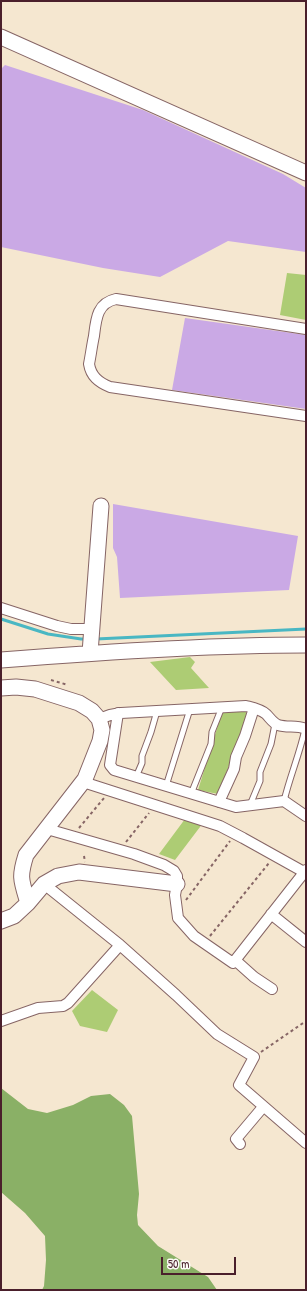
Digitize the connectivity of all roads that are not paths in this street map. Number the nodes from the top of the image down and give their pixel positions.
1 (1, 37) edge
2 (306, 173) edge
3 (306, 328) edge
4 (306, 416) edge
5 (101, 506) dead end
6 (1, 608) edge
7 (91, 629) junction
8 (306, 644) edge
9 (90, 653) junction
10 (1, 660) edge
11 (1, 688) edge
12 (222, 707) junction
13 (254, 708) junction
14 (190, 709) junction
15 (157, 711) junction
16 (118, 713) junction
17 (99, 719) junction
18 (275, 724) junction
19 (306, 729) edge
20 (136, 777) junction
21 (83, 782) junction
22 (166, 786) junction
23 (191, 794) junction
24 (284, 800) junction
25 (219, 802) junction
26 (250, 805) junction
27 (306, 816) edge
28 (46, 829) junction
29 (305, 871) edge
30 (44, 884) junction
31 (177, 884) junction
32 (28, 903) junction
33 (271, 914) junction
34 (1, 922) edge
35 (304, 936) edge
36 (120, 946) junction
37 (235, 960) junction
38 (272, 989) dead end
39 (1, 1021) edge
40 (263, 1106) junction
41 (306, 1143) edge
42 (240, 1144) dead end

1 - 2 street
3 - 4 street
5 - 7 street
6 - 7 street
7 - 9 street
8 - 9 street
9 - 10 street
11 - 17 street
12 - 13 street
12 - 14 street
12 - 23 lane
13 - 18 street
13 - 25 street
14 - 15 street
14 - 22 lane
15 - 16 street
15 - 20 lane
16 - 17 street
16 - 20 street
17 - 21 street
18 - 19 street
18 - 26 lane
19 - 24 lane
20 - 22 street
21 - 28 street
21 - 29 street
22 - 23 street
23 - 25 street
24 - 26 street
24 - 27 street
25 - 26 street
28 - 31 street
28 - 32 street
29 - 33 street
30 - 31 street
30 - 32 street
30 - 36 street
31 - 37 street
32 - 34 street
33 - 35 street
33 - 37 street
36 - 39 street
36 - 40 street
37 - 38 street
40 - 41 street
40 - 42 street

